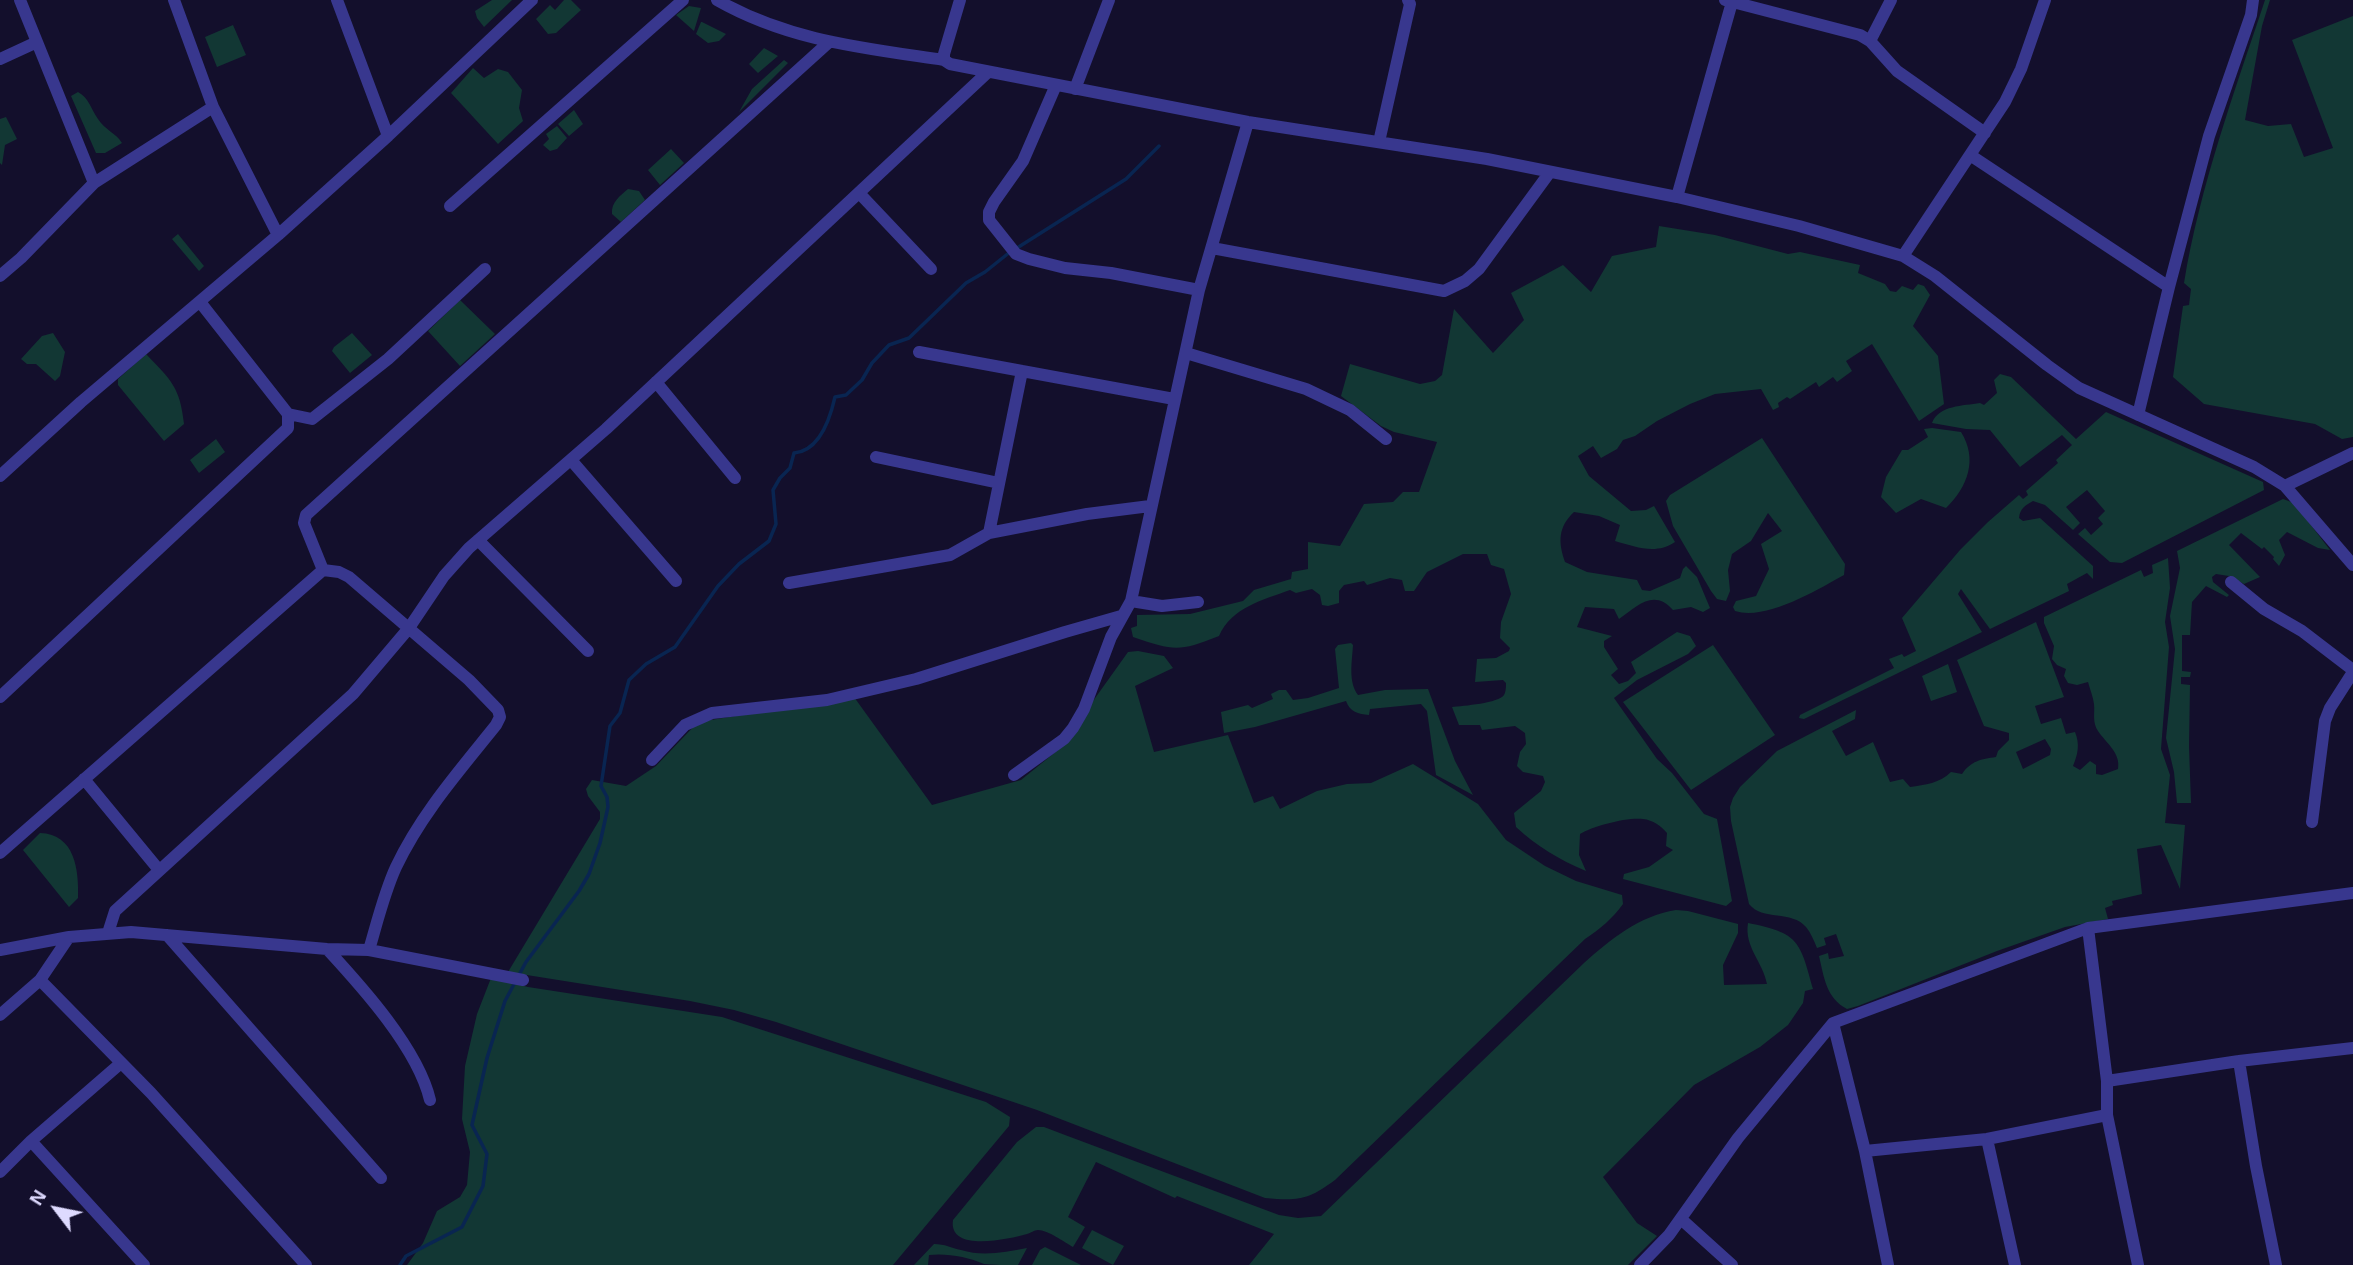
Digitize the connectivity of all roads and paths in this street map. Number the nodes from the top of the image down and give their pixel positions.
1 (20, 0) edge
2 (174, 0) edge
3 (337, 0) edge
4 (532, 0) edge
5 (683, 0) edge
6 (717, 0) edge
7 (960, 0) edge
8 (1109, 0) edge
9 (1408, 0) edge
10 (1891, 0) edge
11 (2045, 0) edge
12 (2253, 0) edge
13 (1729, 1) edge
14 (1870, 41) junction
15 (37, 42) junction
16 (828, 43) junction
17 (0, 59) edge
18 (944, 60) junction
19 (988, 72) junction
20 (1056, 85) junction
21 (1075, 89) junction
22 (213, 107) junction
23 (1248, 122) junction
24 (1985, 133) junction
25 (388, 136) junction
26 (1380, 142) junction
27 (1970, 155) junction
28 (1550, 172) junction
29 (94, 183) junction
30 (860, 194) junction
31 (1677, 197) junction
32 (450, 206) dead end
33 (278, 235) junction
34 (1212, 248) junction
35 (1903, 256) junction
36 (931, 269) dead end
37 (485, 270) dead end
38 (0, 276) edge
39 (2169, 287) junction
40 (1199, 290) junction
41 (200, 302) junction
42 (919, 352) dead end
43 (1185, 353) junction
44 (1022, 371) junction
45 (656, 382) junction
46 (1174, 400) junction
47 (288, 414) junction
48 (2138, 415) junction
49 (1386, 439) dead end
50 (2353, 453) edge
51 (876, 457) dead end
52 (570, 460) junction
53 (0, 476) edge
54 (735, 478) dead end
55 (999, 483) junction
56 (2285, 486) junction
57 (1150, 506) junction
58 (989, 533) junction
59 (478, 540) junction
60 (2353, 565) edge
61 (323, 570) junction
62 (676, 581) dead end
63 (2231, 582) dead end
64 (789, 583) dead end
65 (1131, 601) junction
66 (1198, 602) dead end
67 (1121, 616) junction
68 (409, 628) junction
69 (588, 651) dead end
70 (2353, 671) edge
71 (0, 697) edge
72 (652, 760) dead end
73 (1013, 775) dead end
74 (84, 779) junction
75 (2312, 822) dead end
76 (0, 853) edge
77 (159, 870) junction
78 (2353, 893) edge
79 (2088, 928) junction
80 (108, 933) junction
81 (167, 935) junction
82 (69, 937) junction
83 (0, 950) edge
84 (327, 950) junction
85 (369, 950) junction
86 (40, 979) junction
87 (523, 980) dead end
88 (0, 1015) edge
89 (1833, 1023) junction
90 (2353, 1048) edge
91 (2239, 1061) junction
92 (121, 1063) junction
93 (2108, 1081) junction
94 (430, 1100) dead end
95 (2107, 1115) junction
96 (1987, 1139) junction
97 (31, 1141) junction
98 (1865, 1151) junction
99 (0, 1172) edge
100 (381, 1178) dead end
101 (1681, 1219) junction
102 (144, 1265) edge
103 (306, 1265) edge
104 (1640, 1265) edge
105 (1732, 1265) edge
106 (1888, 1265) edge
107 (2015, 1265) edge
108 (2138, 1265) edge
109 (2276, 1265) edge

1 - 15 street
2 - 22 street
3 - 25 street
4 - 25 street
5 - 32 street
6 - 16 street
7 - 18 street
8 - 21 street
9 - 26 street
10 - 14 street
11 - 24 street
12 - 39 street
13 - 14 street
13 - 31 street
14 - 24 street
15 - 17 street
15 - 29 street
16 - 18 street
16 - 61 street
18 - 19 street
19 - 20 street
19 - 30 street
20 - 21 street
20 - 40 street
21 - 23 street
22 - 29 street
22 - 33 street
23 - 26 street
23 - 34 street
24 - 27 street
25 - 33 street
26 - 28 street
27 - 35 street
27 - 39 street
28 - 31 street
28 - 34 street
29 - 38 street
30 - 36 street
30 - 45 street
31 - 35 street
33 - 41 street
34 - 40 street
35 - 48 street
37 - 47 street
39 - 48 street
40 - 43 street
41 - 47 street
41 - 53 street
42 - 44 street
43 - 46 street
43 - 49 street
44 - 46 street
44 - 55 street
45 - 52 street
45 - 54 street
46 - 57 street
47 - 71 street
48 - 56 street
50 - 56 street
51 - 55 street
52 - 59 street
52 - 62 street
55 - 58 street
56 - 60 street
57 - 58 street
57 - 65 street
58 - 64 street
59 - 68 street
59 - 69 street
61 - 68 street
61 - 74 street
63 - 70 street
65 - 66 street
65 - 67 street
67 - 72 street
67 - 73 street
68 - 77 street
68 - 85 street
70 - 75 street
74 - 76 street
74 - 77 street
77 - 80 street
78 - 79 street
79 - 89 street
79 - 93 street
80 - 81 street
80 - 82 street
81 - 84 street
81 - 100 street
82 - 83 street
82 - 86 street
84 - 85 street
84 - 94 street
85 - 87 street
86 - 88 street
86 - 92 street
89 - 98 street
89 - 101 street
90 - 91 street
91 - 93 street
91 - 109 street
92 - 97 street
92 - 103 street
93 - 95 street
95 - 96 street
95 - 108 street
96 - 98 street
96 - 107 street
97 - 99 street
97 - 102 street
98 - 106 street
101 - 104 street
101 - 105 street

